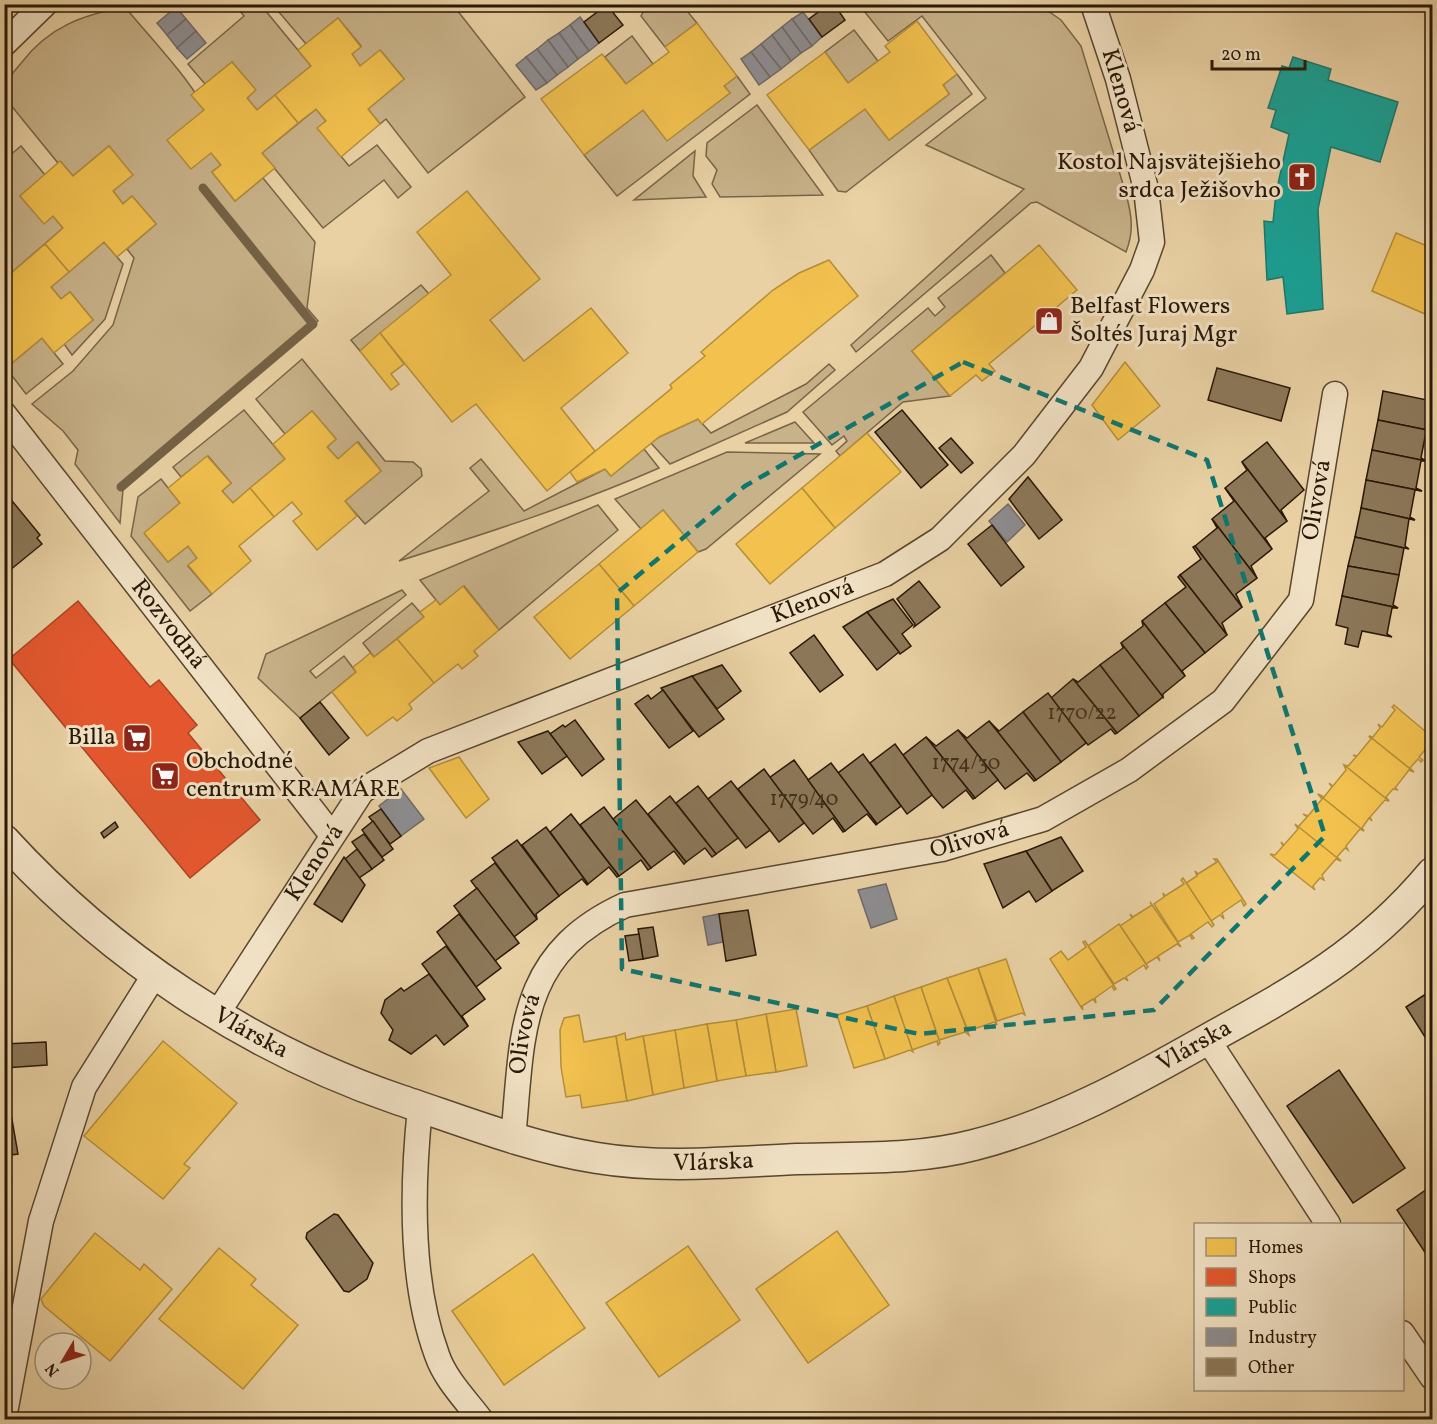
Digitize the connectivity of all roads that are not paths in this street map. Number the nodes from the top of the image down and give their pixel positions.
1 (45, 4) edge
2 (1093, 4) edge
3 (4, 44) edge
4 (1335, 394) dead end
5 (4, 414) edge
6 (331, 834) junction
7 (4, 840) edge
8 (1432, 873) edge
9 (155, 974) junction
10 (217, 1014) junction
11 (1208, 1040) junction
12 (420, 1108) junction
13 (513, 1139) junction
14 (1327, 1223) edge
15 (1404, 1336) edge
16 (1432, 1377) edge
17 (4, 1418) edge
18 (482, 1419) edge

1 - 3 street
2 - 6 street, Klenová
4 - 13 street, Olivová
5 - 6 street, Rozvodná
6 - 10 street, Klenová
7 - 9 street, Vlárska
8 - 11 street, Vlárska
9 - 10 street, Vlárska
9 - 17 street
10 - 12 street, Vlárska
11 - 13 street, Vlárska
11 - 14 street
12 - 13 street, Vlárska
12 - 18 street
15 - 16 street

